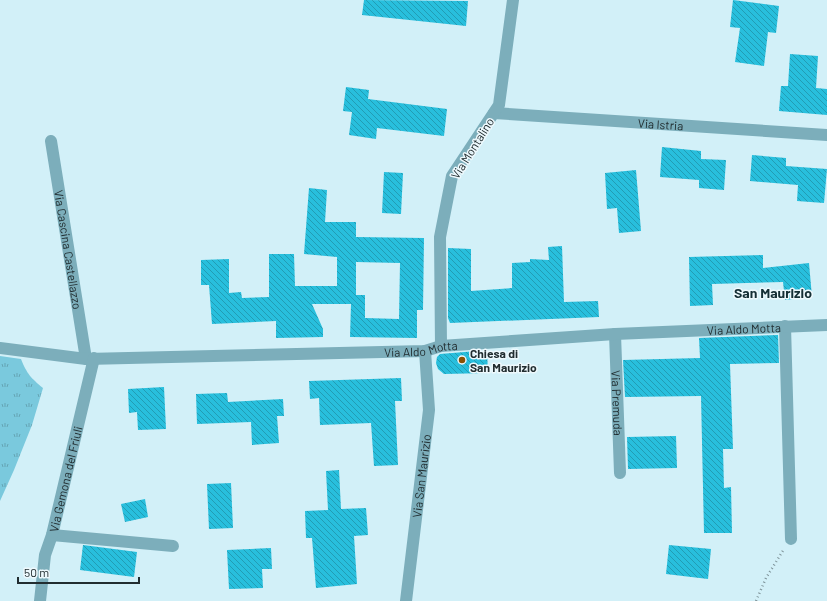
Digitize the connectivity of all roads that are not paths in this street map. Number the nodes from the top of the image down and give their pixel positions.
1 (513, 0) edge
2 (494, 113) junction
3 (827, 135) edge
4 (51, 141) dead end
5 (827, 325) edge
6 (785, 326) junction
7 (615, 334) junction
8 (441, 346) junction
9 (0, 348) edge
10 (425, 351) junction
11 (90, 358) junction
12 (620, 473) dead end
13 (52, 535) junction
14 (791, 539) road end
15 (173, 546) dead end
16 (40, 601) edge
17 (406, 601) edge

1 - 2 street, Via Montalino
2 - 3 street, Via Istria
2 - 8 street, Via Montalino
4 - 11 street, Via Cascina Castellazzo
5 - 6 street, Via Aldo Motta
6 - 7 street, Via Aldo Motta
6 - 14 street
7 - 8 street, Via Aldo Motta
7 - 12 street, Via Premuda
8 - 10 street, Via Aldo Motta
9 - 11 street, Via Aldo Motta
10 - 11 street, Via Aldo Motta
10 - 17 street, Via San Maurizio
11 - 13 street, Via Gemona del Friuli
13 - 15 street
13 - 16 street, Via Gemona del Friuli

